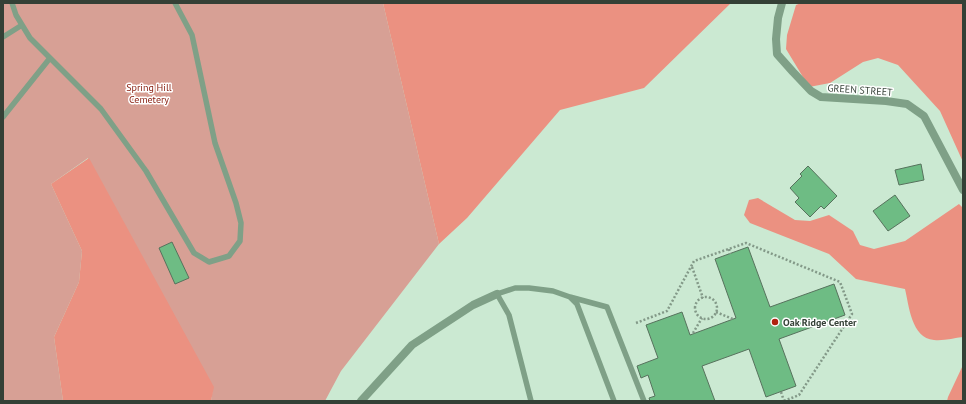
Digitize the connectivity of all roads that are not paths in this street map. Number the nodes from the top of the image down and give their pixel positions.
1 (12, 3) edge
2 (175, 3) edge
3 (782, 3) edge
4 (22, 25) junction
5 (3, 37) edge
6 (50, 58) junction
7 (3, 117) edge
8 (963, 190) edge
9 (497, 294) junction
10 (570, 296) junction
11 (361, 401) edge
12 (531, 401) edge
13 (614, 401) edge
14 (644, 401) edge

1 - 4 lane
2 - 6 lane
3 - 8 street, GREEN STREET
4 - 5 lane
4 - 6 lane
6 - 7 lane
9 - 10 lane
9 - 11 street
9 - 12 lane
10 - 13 lane
10 - 14 lane

